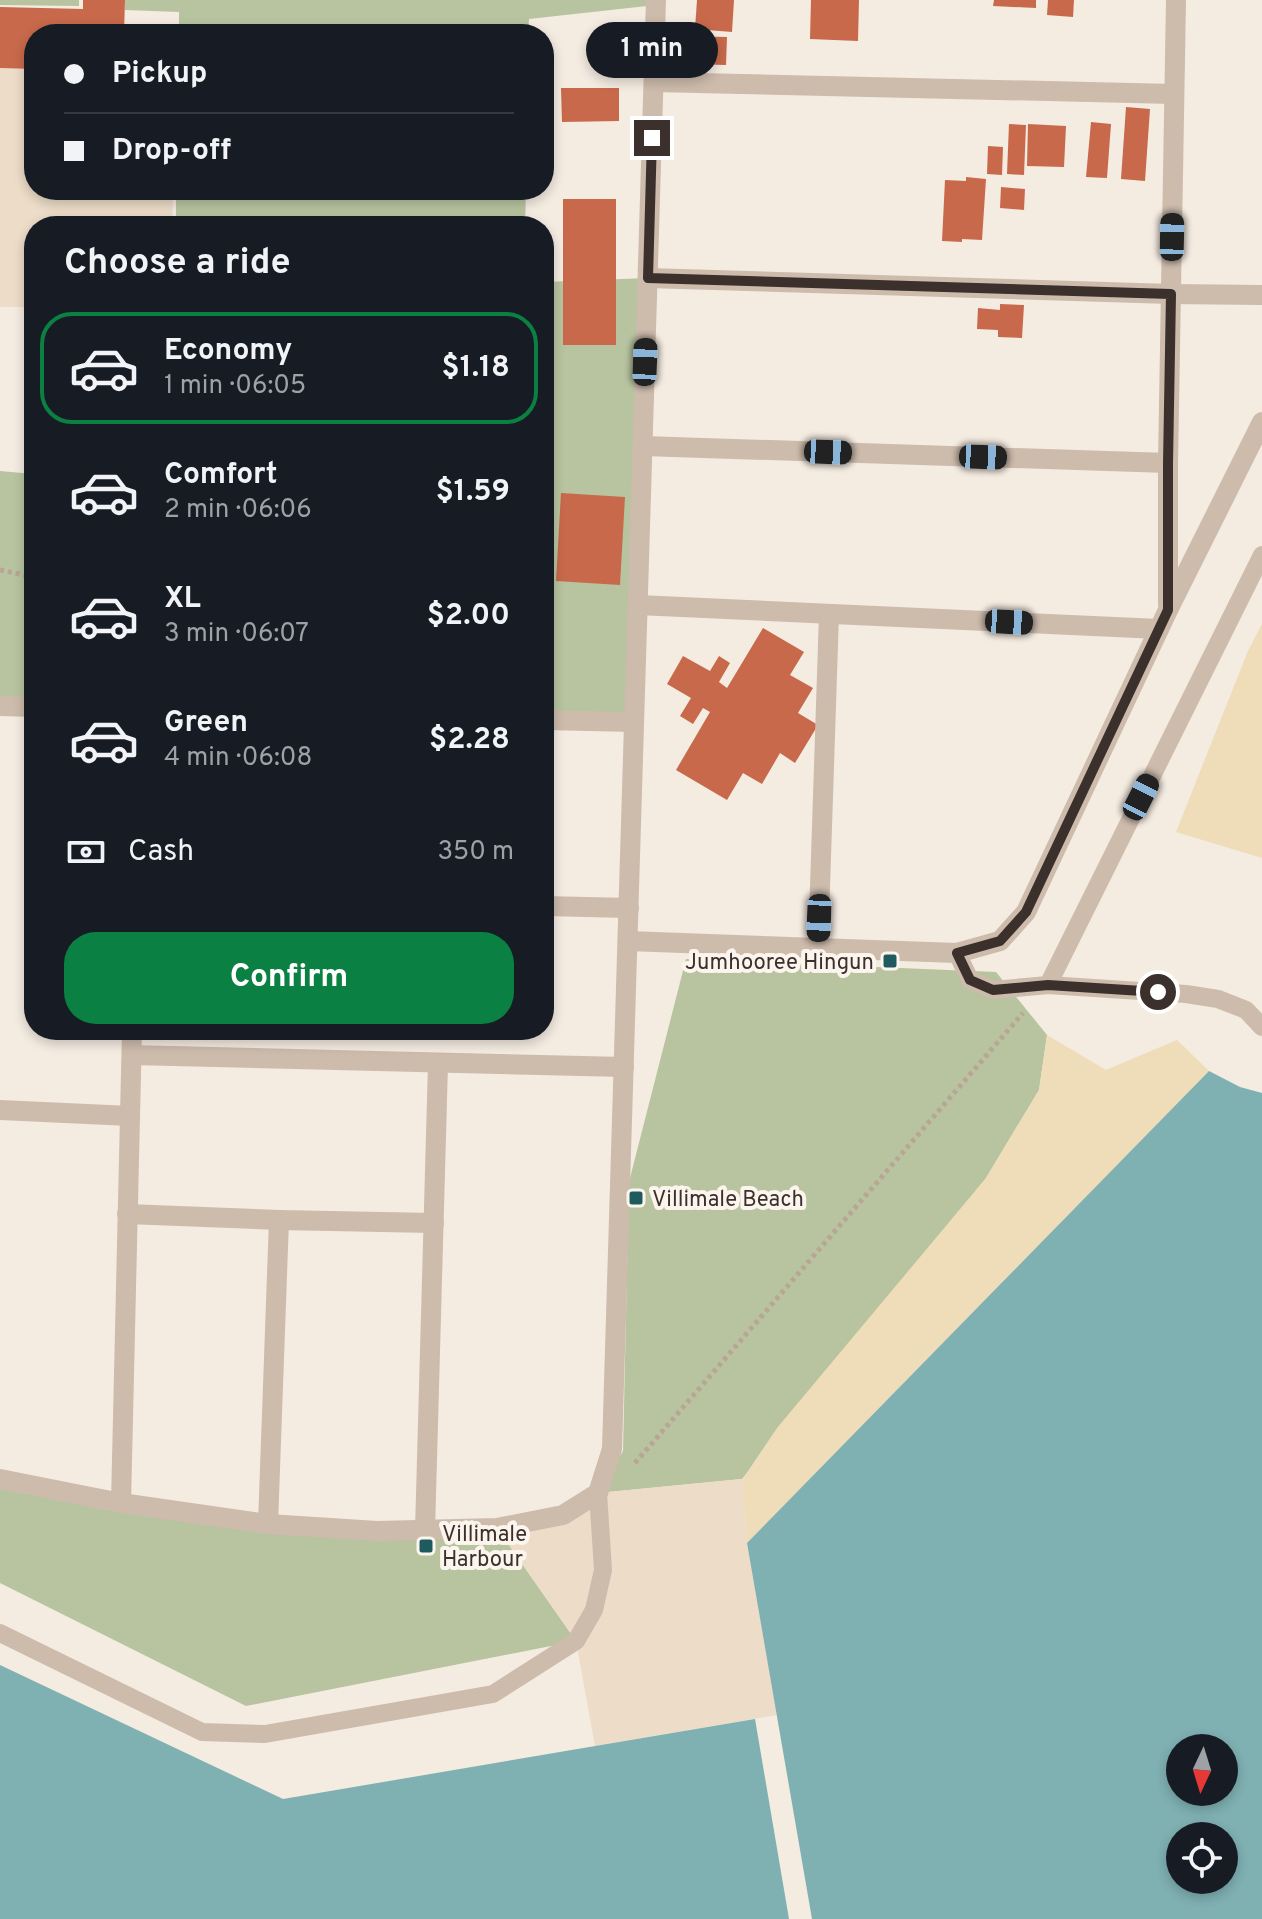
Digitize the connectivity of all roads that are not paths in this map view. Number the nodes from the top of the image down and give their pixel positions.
1 (656, 0) edge
2 (1176, 0) edge
3 (654, 82) junction
4 (1174, 94) junction
5 (648, 278) junction
6 (1171, 294) junction
7 (1262, 295) edge
8 (1262, 422) edge
9 (643, 446) junction
10 (1168, 463) junction
11 (1262, 555) edge
12 (638, 605) junction
13 (1168, 610) junction
14 (829, 614) junction
15 (1159, 629) junction
16 (0, 706) edge
17 (24, 707) edge
18 (554, 720) edge
19 (634, 722) junction
20 (554, 906) edge
21 (629, 908) junction
22 (628, 941) junction
23 (818, 948) junction
24 (957, 953) junction
25 (1048, 985) junction
26 (1262, 1027) edge
27 (132, 1040) edge
28 (132, 1055) junction
29 (438, 1064) junction
30 (624, 1067) junction
31 (0, 1110) edge
32 (130, 1116) junction
33 (127, 1214) junction
34 (279, 1220) junction
35 (434, 1223) junction
36 (0, 1479) edge
37 (598, 1493) junction
38 (121, 1503) junction
39 (268, 1524) junction
40 (425, 1531) junction
41 (0, 1633) edge

1 - 3 street
2 - 4 street
3 - 4 street
3 - 5 street
4 - 6 street
5 - 6 street
5 - 9 street
6 - 7 street
6 - 10 street
8 - 13 street
9 - 10 street
9 - 12 street
10 - 13 street
11 - 25 lane
12 - 14 street
12 - 19 street
13 - 15 street
14 - 15 street
14 - 23 street
15 - 24 street
16 - 17 street
18 - 19 street
19 - 21 street
20 - 21 street
21 - 22 street
22 - 23 street
22 - 30 street
23 - 24 street
24 - 25 lane
25 - 26 lane
27 - 28 street
28 - 29 street
28 - 32 street
29 - 30 street
29 - 35 street
30 - 37 street
31 - 32 street
32 - 33 street
33 - 34 street
33 - 38 street
34 - 35 street
34 - 39 street
35 - 40 street
36 - 38 street
37 - 40 street
37 - 41 lane
38 - 39 street
39 - 40 street

